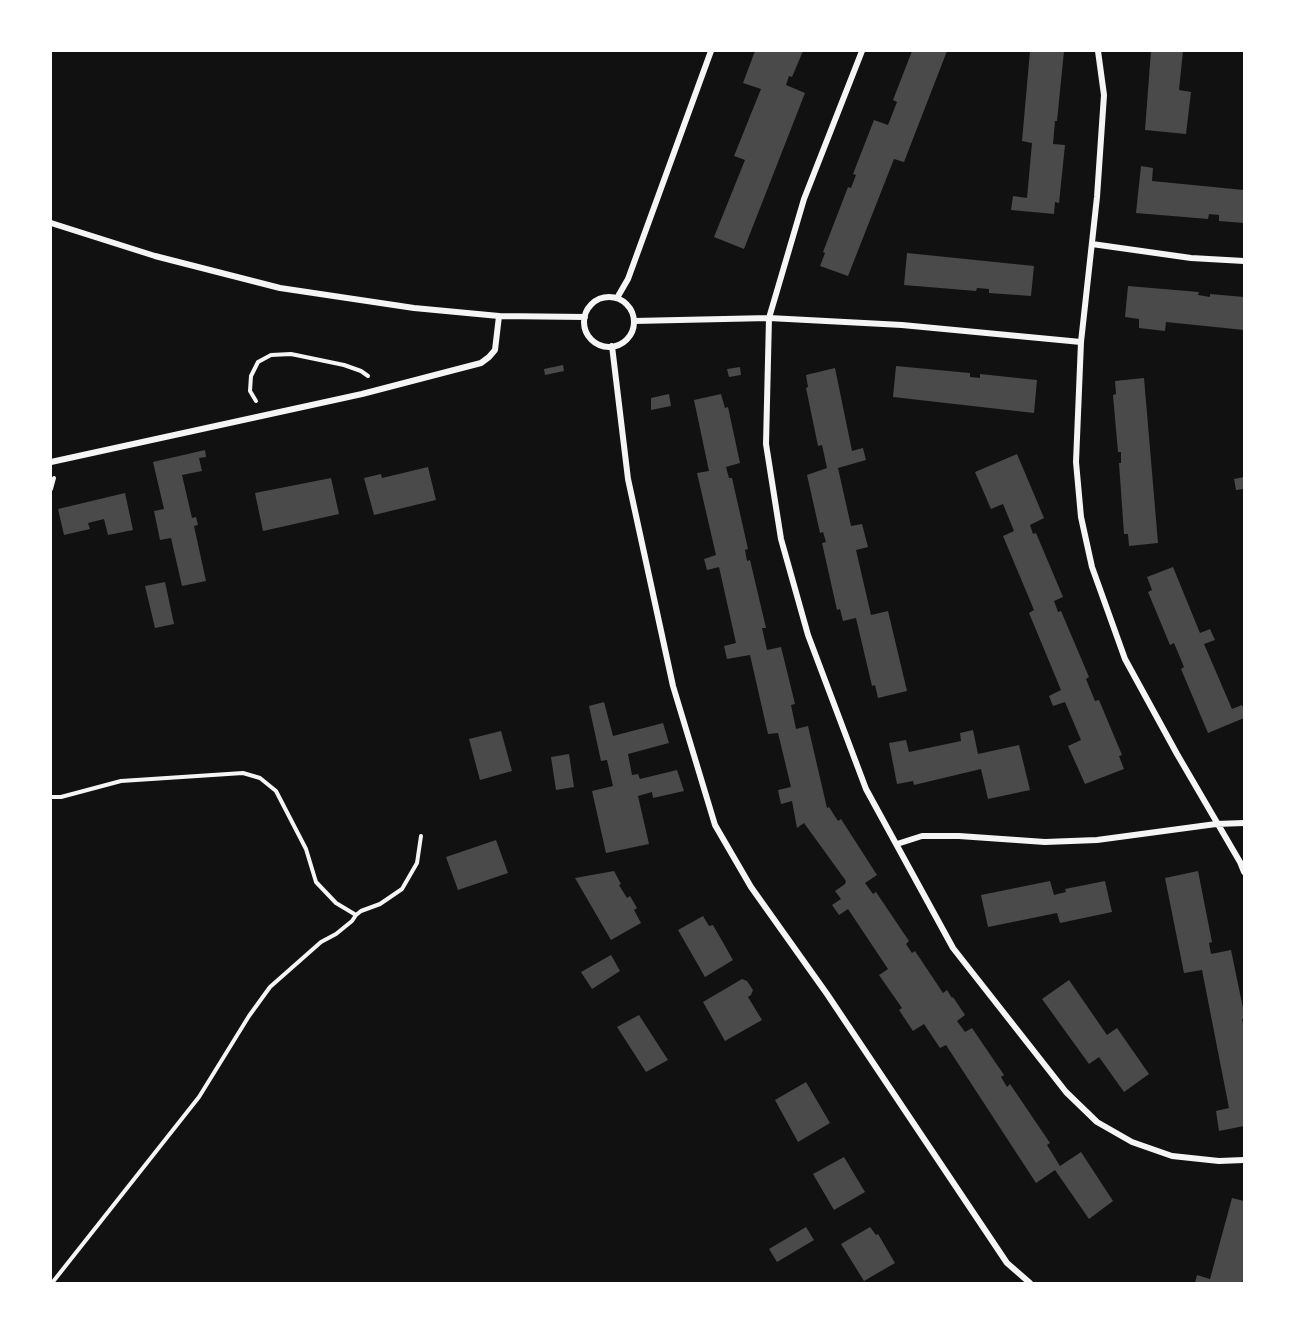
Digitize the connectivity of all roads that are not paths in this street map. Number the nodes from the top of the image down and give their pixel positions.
1 (711, 51) edge
2 (861, 51) edge
3 (1098, 51) edge
4 (51, 223) edge
5 (1092, 244) junction
6 (1244, 261) edge
7 (617, 298) junction
8 (499, 316) junction
9 (585, 317) junction
10 (769, 318) junction
11 (634, 321) junction
12 (1081, 342) junction
13 (612, 346) junction
14 (51, 462) edge
15 (1244, 823) edge
16 (1216, 824) junction
17 (897, 844) junction
18 (1244, 872) edge
19 (1244, 1160) edge
20 (1030, 1283) edge

1 - 7 street
2 - 10 street
3 - 5 street
4 - 8 street
5 - 6 street
5 - 12 street
7 - 9 street
7 - 11 street
8 - 9 street
8 - 14 street
9 - 13 street
10 - 11 street
10 - 12 street
10 - 17 street
11 - 13 street
12 - 16 street
13 - 20 street
15 - 16 street
16 - 17 street
16 - 18 street
17 - 19 street

